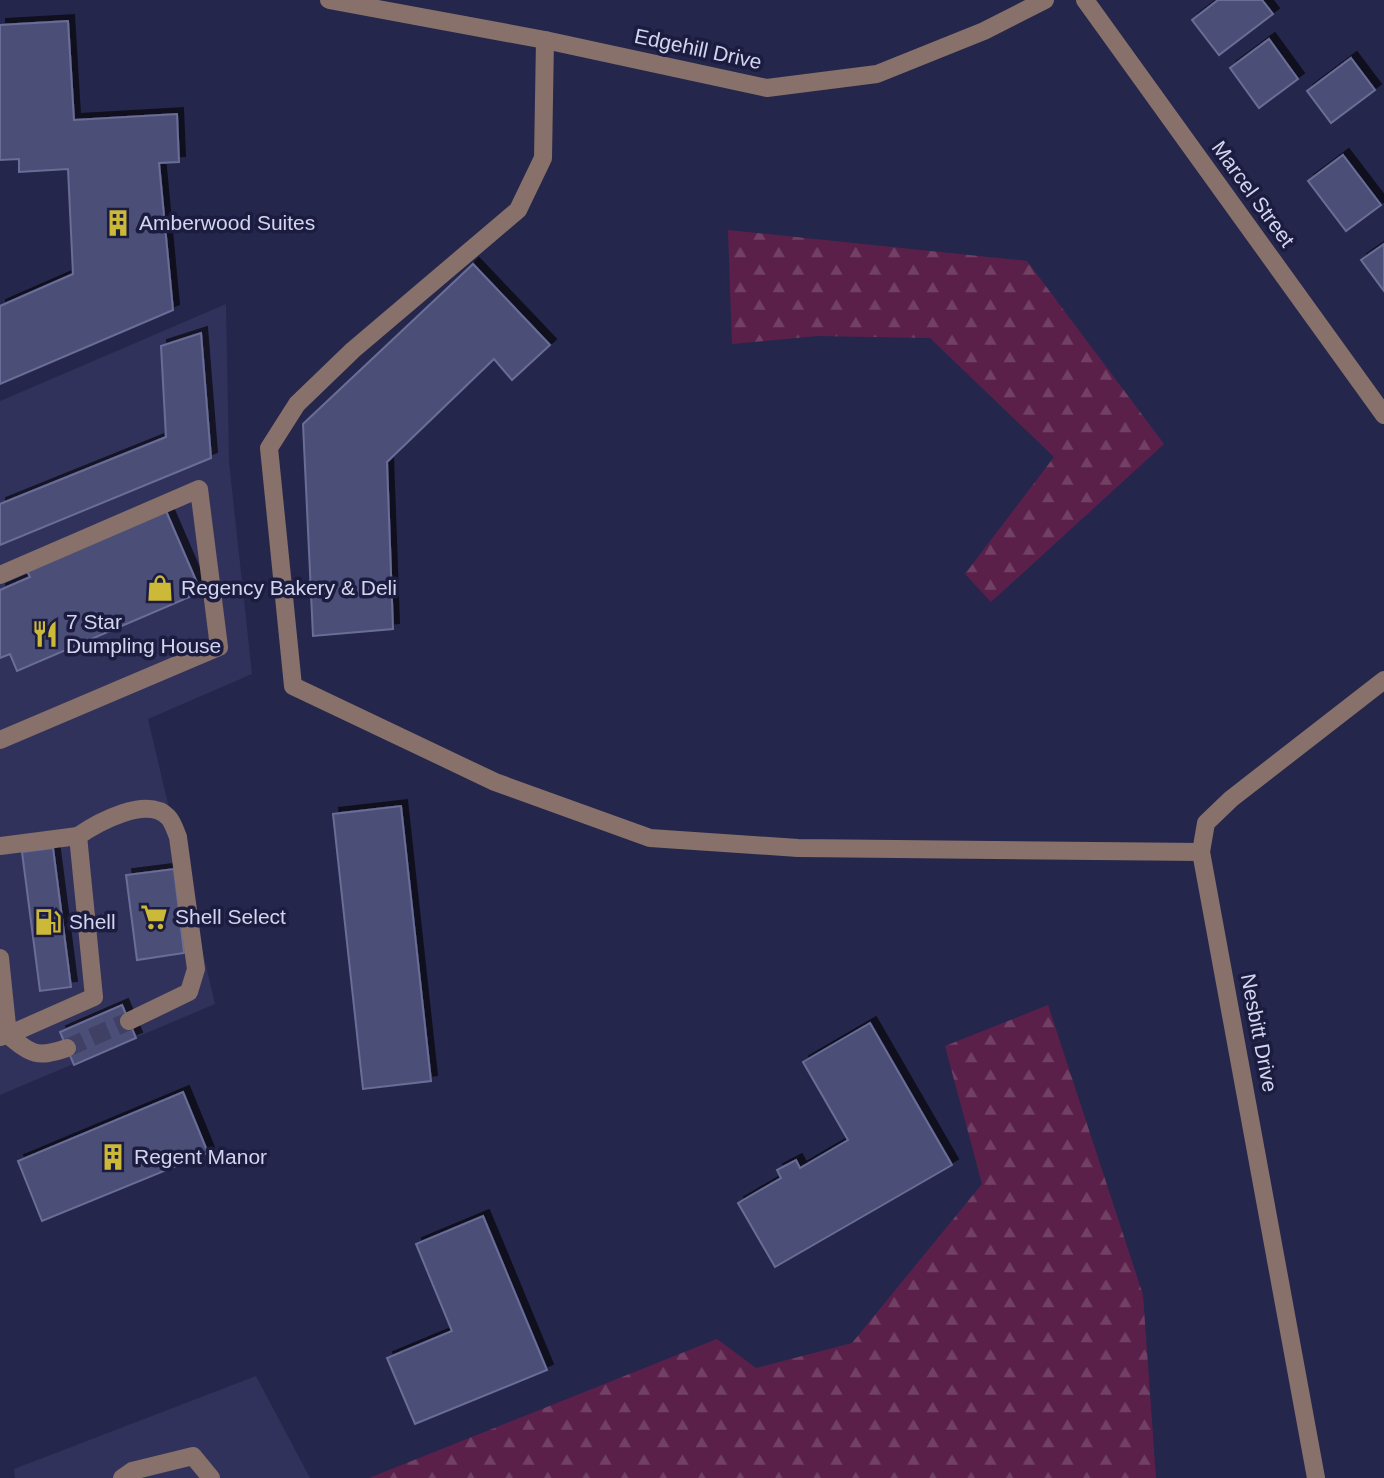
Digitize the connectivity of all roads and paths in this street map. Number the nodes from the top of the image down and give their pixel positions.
1 (329, 0) edge
2 (1045, 0) edge
3 (1085, 0) edge
4 (545, 40) junction
5 (1384, 415) edge
6 (0, 575) edge
7 (1384, 680) edge
8 (0, 740) edge
9 (78, 836) junction
10 (0, 846) edge
11 (1201, 852) junction
12 (0, 958) edge
13 (129, 1021) tunnel mouth
14 (4, 1036) edge
15 (67, 1048) tunnel mouth
16 (122, 1478) edge
17 (211, 1478) edge
18 (1316, 1478) edge

1 - 4 street, Edgehill Drive
2 - 4 street, Edgehill Drive
3 - 5 street, Marcel Street
4 - 11 street
6 - 8 street
7 - 11 street, Nesbitt Drive
9 - 10 street
9 - 13 street
9 - 14 street
11 - 18 street, Nesbitt Drive
12 - 14 street
14 - 15 street
16 - 17 street

